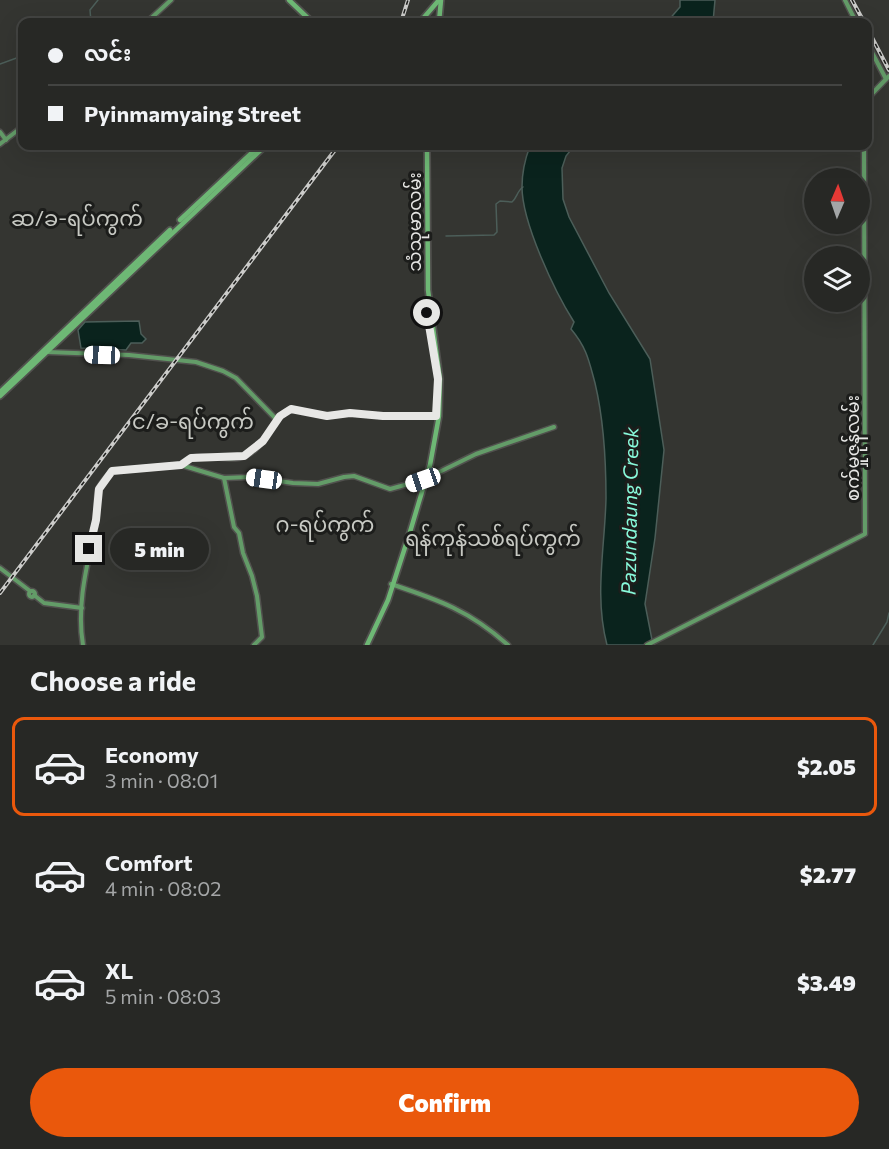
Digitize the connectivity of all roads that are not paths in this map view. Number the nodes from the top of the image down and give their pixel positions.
1 (171, 0) edge
2 (292, 0) edge
3 (441, 0) edge
4 (844, 0) edge
5 (151, 18) edge
6 (310, 18) edge
7 (424, 18) edge
8 (441, 18) edge
9 (854, 18) edge
10 (872, 52) edge
11 (887, 77) edge
12 (872, 94) edge
13 (18, 131) edge
14 (0, 132) edge
15 (6, 140) junction
16 (0, 144) edge
17 (256, 150) edge
18 (261, 150) edge
19 (425, 150) edge
20 (864, 150) edge
21 (173, 230) junction
22 (44, 351) junction
23 (0, 392) edge
24 (0, 396) edge
25 (438, 416) junction
26 (277, 420) junction
27 (554, 427) dead end
28 (181, 465) junction
29 (224, 478) junction
30 (425, 479) junction
31 (0, 569) edge
32 (393, 584) junction
33 (82, 608) junction
34 (83, 645) edge
35 (254, 645) edge
36 (366, 645) edge
37 (508, 645) edge
38 (647, 645) edge

1 - 5 street
2 - 6 main road
3 - 7 main road
3 - 8 main road
4 - 9 street
10 - 11 street
11 - 12 street
13 - 15 street
14 - 15 street
15 - 16 street
17 - 21 main road
18 - 21 main road
19 - 25 main road, သံသုမာလမ်း
20 - 38 street, စက်မှုဇုန်လမ်း
21 - 22 main road
22 - 23 main road
22 - 24 main road
22 - 26 street
25 - 26 street
25 - 30 main road, သံသုမာလမ်း
26 - 28 street
27 - 30 street
28 - 29 street
28 - 33 street
29 - 30 street
29 - 35 street
30 - 32 main road, သံသုမာလမ်း
31 - 33 street
32 - 36 main road, သံသုမာလမ်း
32 - 37 street
33 - 34 street

